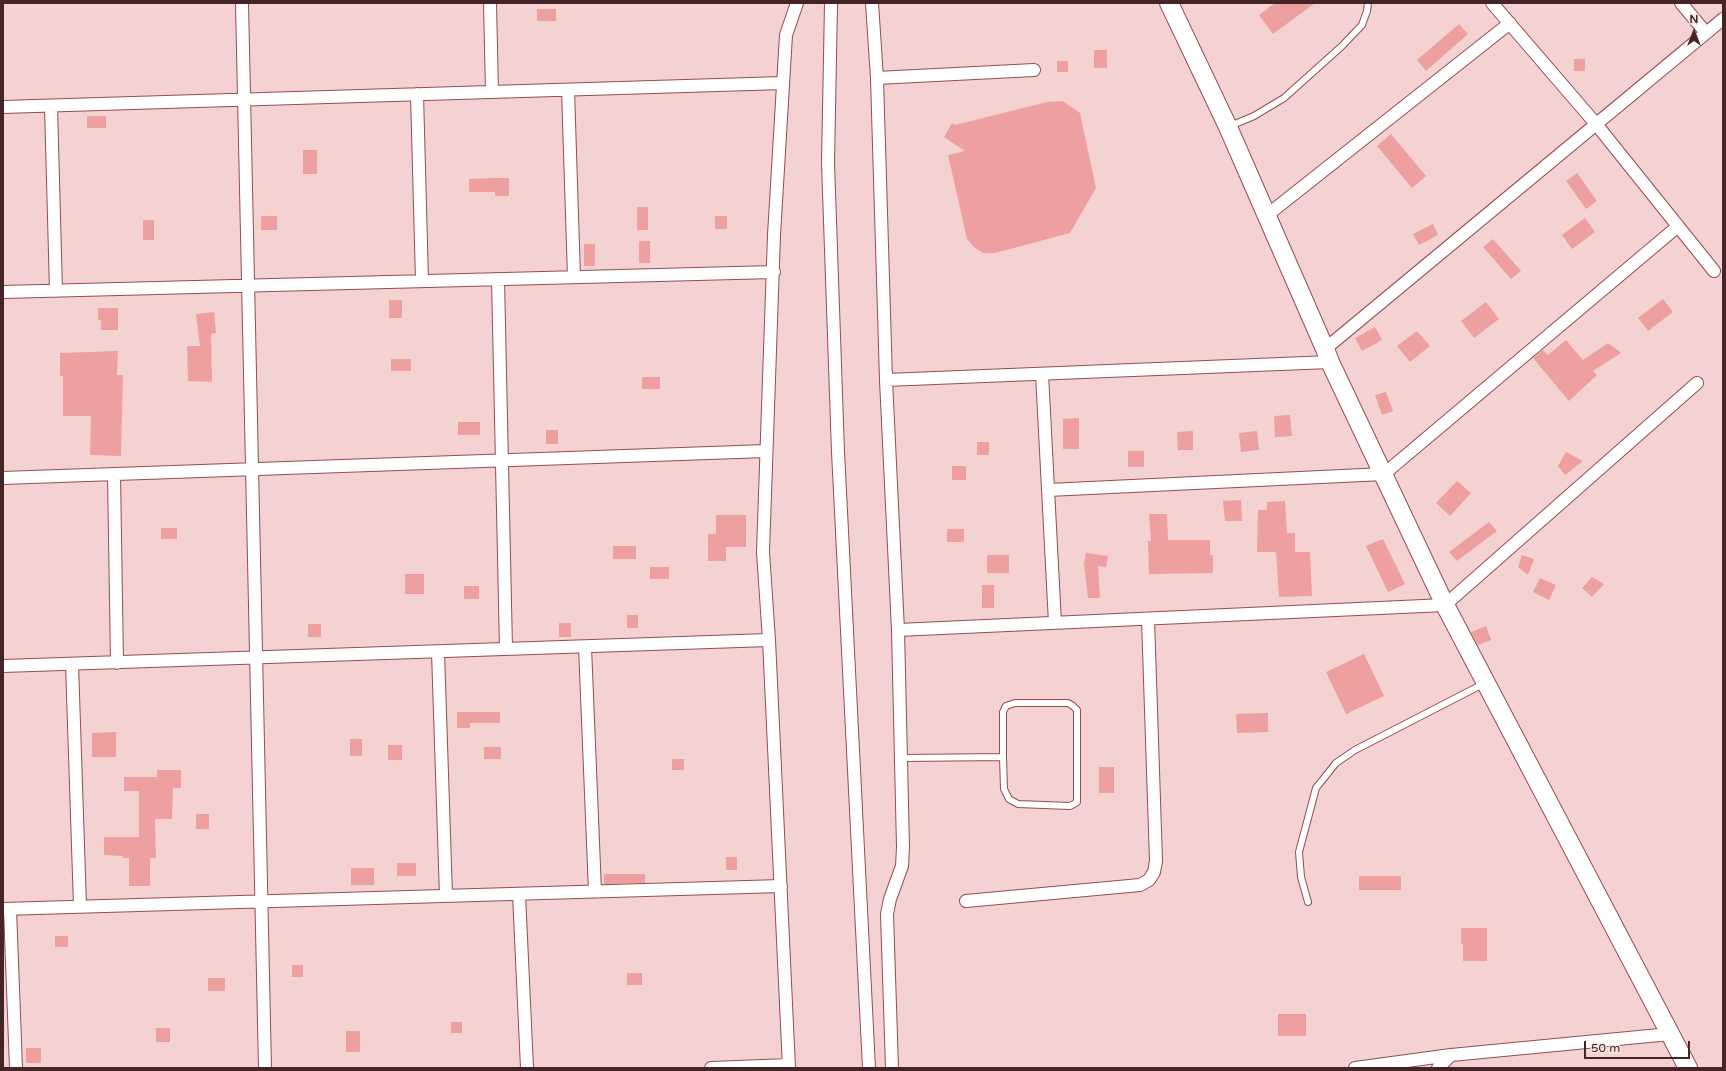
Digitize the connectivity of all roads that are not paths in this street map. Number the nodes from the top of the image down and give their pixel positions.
1 (242, 3) edge
2 (490, 3) edge
3 (796, 3) edge
4 (830, 3) edge
5 (872, 3) edge
6 (1169, 3) edge
7 (1368, 3) edge
8 (1492, 3) edge
9 (1681, 3) edge
10 (1723, 19) edge
11 (1510, 23) junction
12 (1706, 33) junction
13 (1034, 70) dead end
14 (877, 78) junction
15 (783, 83) junction
16 (568, 90) junction
17 (492, 92) junction
18 (417, 94) junction
19 (244, 100) junction
20 (51, 106) junction
21 (3, 107) edge
22 (1596, 124) junction
23 (1228, 127) junction
24 (1266, 216) junction
25 (1677, 227) junction
26 (1714, 271) dead end
27 (774, 272) junction
28 (574, 277) junction
29 (498, 279) junction
30 (422, 281) junction
31 (248, 286) junction
32 (56, 291) junction
33 (3, 292) edge
34 (1328, 356) junction
35 (1042, 374) junction
36 (886, 380) junction
37 (1697, 383) dead end
38 (766, 452) junction
39 (502, 461) junction
40 (252, 469) junction
41 (114, 474) junction
42 (1384, 474) junction
43 (3, 478) edge
44 (1048, 490) junction
45 (1445, 605) junction
46 (1148, 619) junction
47 (1055, 623) junction
48 (898, 630) junction
49 (769, 640) junction
50 (585, 647) junction
51 (506, 649) junction
52 (438, 652) junction
53 (256, 658) junction
54 (118, 662) junction
55 (72, 664) junction
56 (3, 666) edge
57 (1486, 682) junction
58 (1003, 757) junction
59 (901, 758) junction
60 (781, 886) junction
61 (595, 891) junction
62 (519, 894) junction
63 (446, 896) junction
64 (262, 901) junction
65 (966, 901) dead end
66 (1308, 902) dead end
67 (80, 906) junction
68 (6, 909) edge
69 (1670, 1034) junction
70 (1451, 1055) junction
71 (789, 1067) edge
72 (16, 1068) edge
73 (265, 1068) edge
74 (527, 1068) edge
75 (711, 1068) edge
76 (869, 1068) edge
77 (892, 1068) edge
78 (1355, 1068) edge
79 (1438, 1068) edge
80 (1688, 1068) edge

1 - 19 street
2 - 17 street
3 - 15 street
4 - 76 street
5 - 14 street
6 - 23 street
7 - 23 lane
8 - 11 street
9 - 12 street
10 - 12 street
11 - 22 street
11 - 24 street
12 - 22 street
13 - 14 street
14 - 36 street
15 - 16 street
15 - 27 street
16 - 17 street
16 - 28 street
17 - 18 street
18 - 19 street
18 - 30 street
19 - 20 street
19 - 31 street
20 - 21 street
20 - 32 street
22 - 25 street
22 - 34 street
23 - 24 street
24 - 34 street
25 - 26 street
25 - 42 street
27 - 28 street
27 - 38 street
28 - 29 street
29 - 30 street
29 - 39 street
30 - 31 street
31 - 32 street
31 - 40 street
32 - 33 street
34 - 35 street
34 - 42 street
35 - 36 street
35 - 44 street
36 - 48 street
37 - 45 street
38 - 39 street
38 - 49 street
39 - 40 street
39 - 51 street
40 - 41 street
40 - 53 street
41 - 43 street
41 - 54 street
42 - 44 street
42 - 45 street
44 - 47 street
45 - 46 street
45 - 57 street
46 - 47 street
46 - 65 street
47 - 48 street
48 - 59 street
49 - 50 street
49 - 60 street
50 - 51 street
50 - 61 street
51 - 52 street
52 - 53 street
52 - 63 street
53 - 54 street
53 - 64 street
54 - 55 street
55 - 56 street
55 - 67 street
57 - 66 lane
57 - 69 street
58 - 58 lane
58 - 59 lane
59 - 77 street
60 - 61 street
60 - 71 street
61 - 62 street
62 - 63 street
62 - 74 street
63 - 64 street
64 - 67 street
64 - 73 street
67 - 68 street
68 - 72 street
69 - 70 street
69 - 80 street
70 - 78 street
70 - 79 street
71 - 75 street

